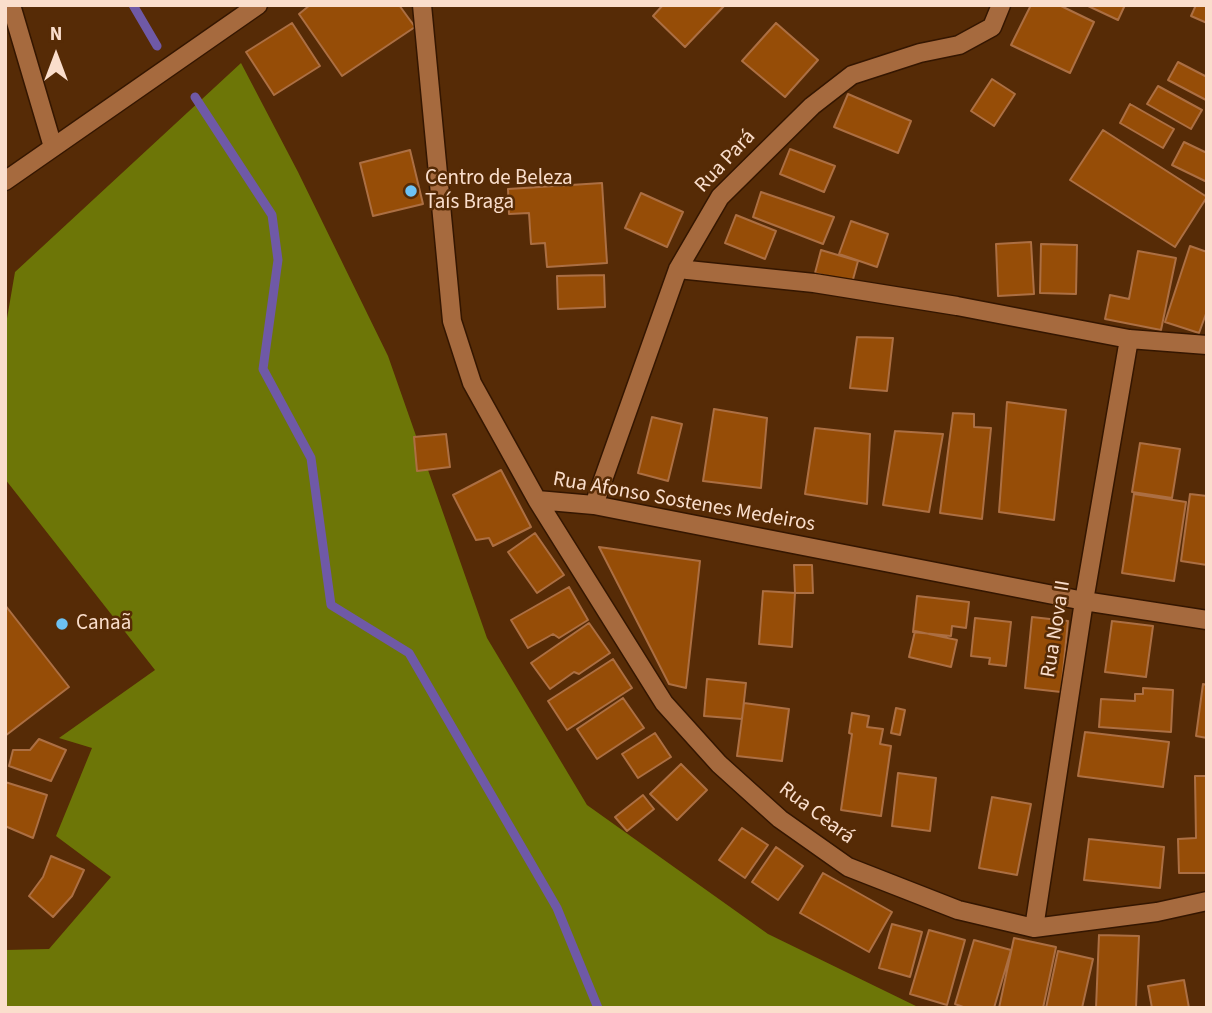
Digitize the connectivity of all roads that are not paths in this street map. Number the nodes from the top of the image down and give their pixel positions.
1 (10, 5) edge
2 (258, 5) edge
3 (422, 5) edge
4 (1001, 5) edge
5 (52, 147) junction
6 (5, 181) edge
7 (678, 269) junction
8 (1129, 338) junction
9 (1207, 345) edge
10 (537, 500) junction
11 (594, 505) junction
12 (1084, 601) junction
13 (1207, 620) edge
14 (1207, 901) edge
15 (1034, 928) junction

1 - 5 street
2 - 5 street
3 - 10 street, Rua Afonso Sostenes Medeiros
4 - 7 street, Rua Pará
5 - 6 street
7 - 8 street
7 - 11 street, Rua Pará
8 - 9 street
8 - 12 street, Rua Nova II
10 - 11 street, Rua Afonso Sostenes Medeiros
10 - 15 street, Rua Ceará
11 - 12 street, Rua Afonso Sostenes Medeiros
12 - 13 street, Rua Afonso Sostenes Medeiros
12 - 15 street, Rua Nova II
14 - 15 street, Rua Ceará

